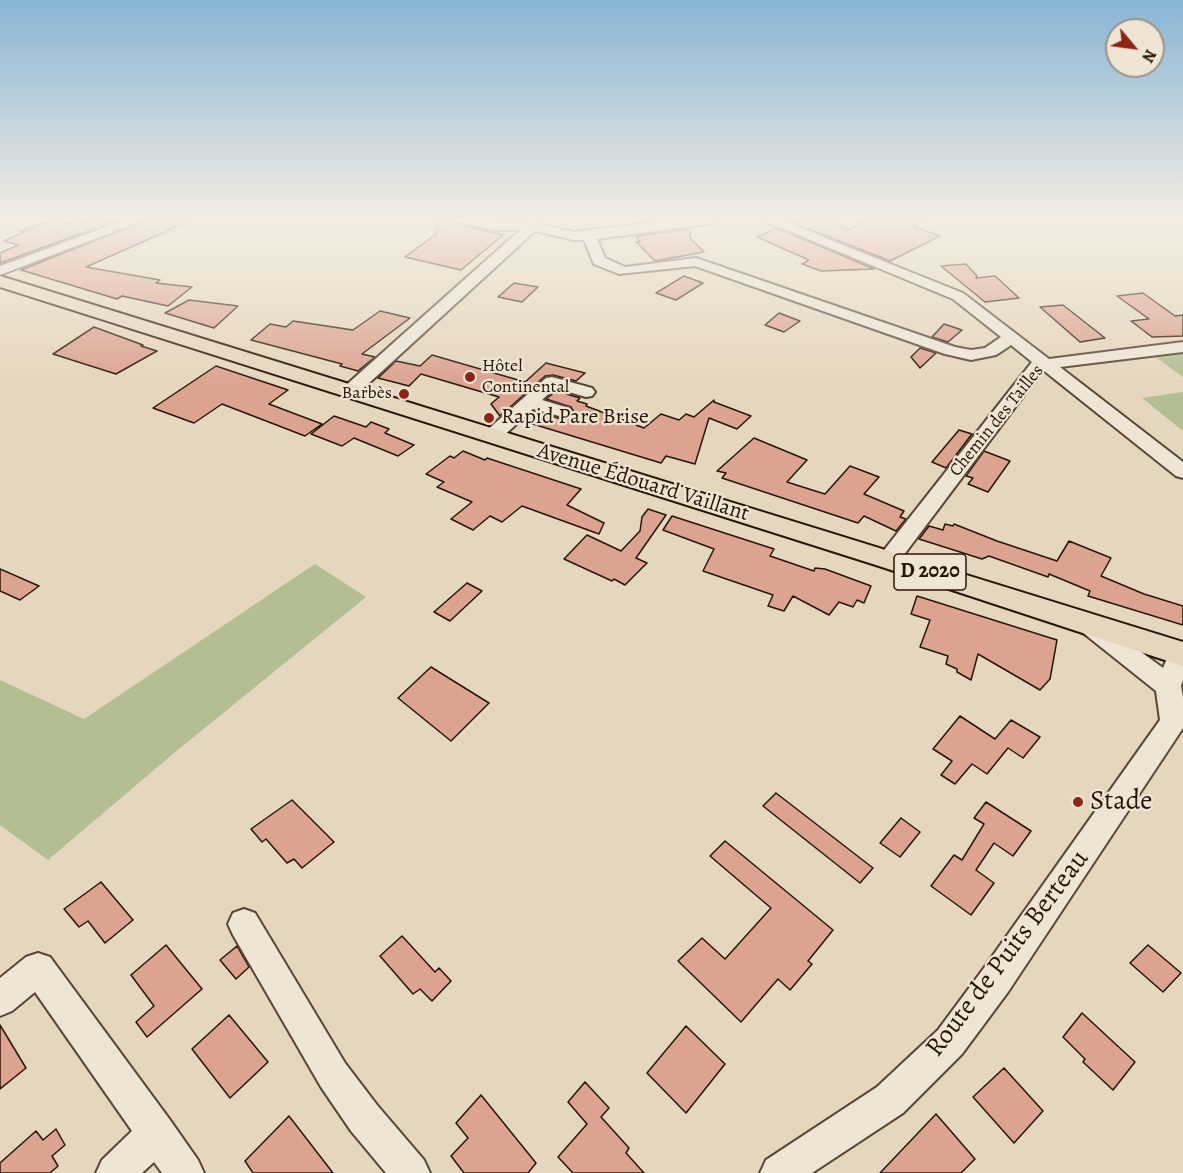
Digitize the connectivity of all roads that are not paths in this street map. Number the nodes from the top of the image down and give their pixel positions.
1 (478, 274) edge
2 (730, 274) edge
3 (902, 274) edge
4 (0, 281) edge
5 (1010, 338) junction
6 (1183, 347) edge
7 (1046, 364) junction
8 (350, 391) junction
9 (586, 392) dead end
10 (530, 402) junction
11 (563, 412) dead end
12 (492, 436) junction
13 (1183, 472) edge
14 (889, 559) junction
15 (1087, 624) junction
16 (1182, 656) edge
17 (1168, 686) junction
18 (1178, 714) edge
19 (243, 924) dead end
20 (0, 999) edge
21 (157, 1133) junction
22 (115, 1173) edge
23 (185, 1173) edge
24 (411, 1173) edge
25 (779, 1173) edge

1 - 8 street
2 - 5 street
3 - 5 street, Chemin des Tailles
4 - 8 main road, Avenue Édouard Vaillant / D 2020
5 - 7 street, Chemin des Tailles
6 - 7 street
7 - 13 street
7 - 14 street, Chemin des Tailles
8 - 12 main road, Avenue Édouard Vaillant / D 2020
9 - 10 street
10 - 11 street
10 - 12 street
12 - 14 main road, Avenue Édouard Vaillant / D 2020
14 - 15 main road, Avenue Édouard Vaillant / D 2020
15 - 16 main road, Avenue Édouard Vaillant / D 2020
15 - 17 street
16 - 17 street
17 - 18 street, Route de Puits Berteau
18 - 25 street, Route de Puits Berteau
19 - 24 street
20 - 21 street
21 - 22 street
21 - 23 street

